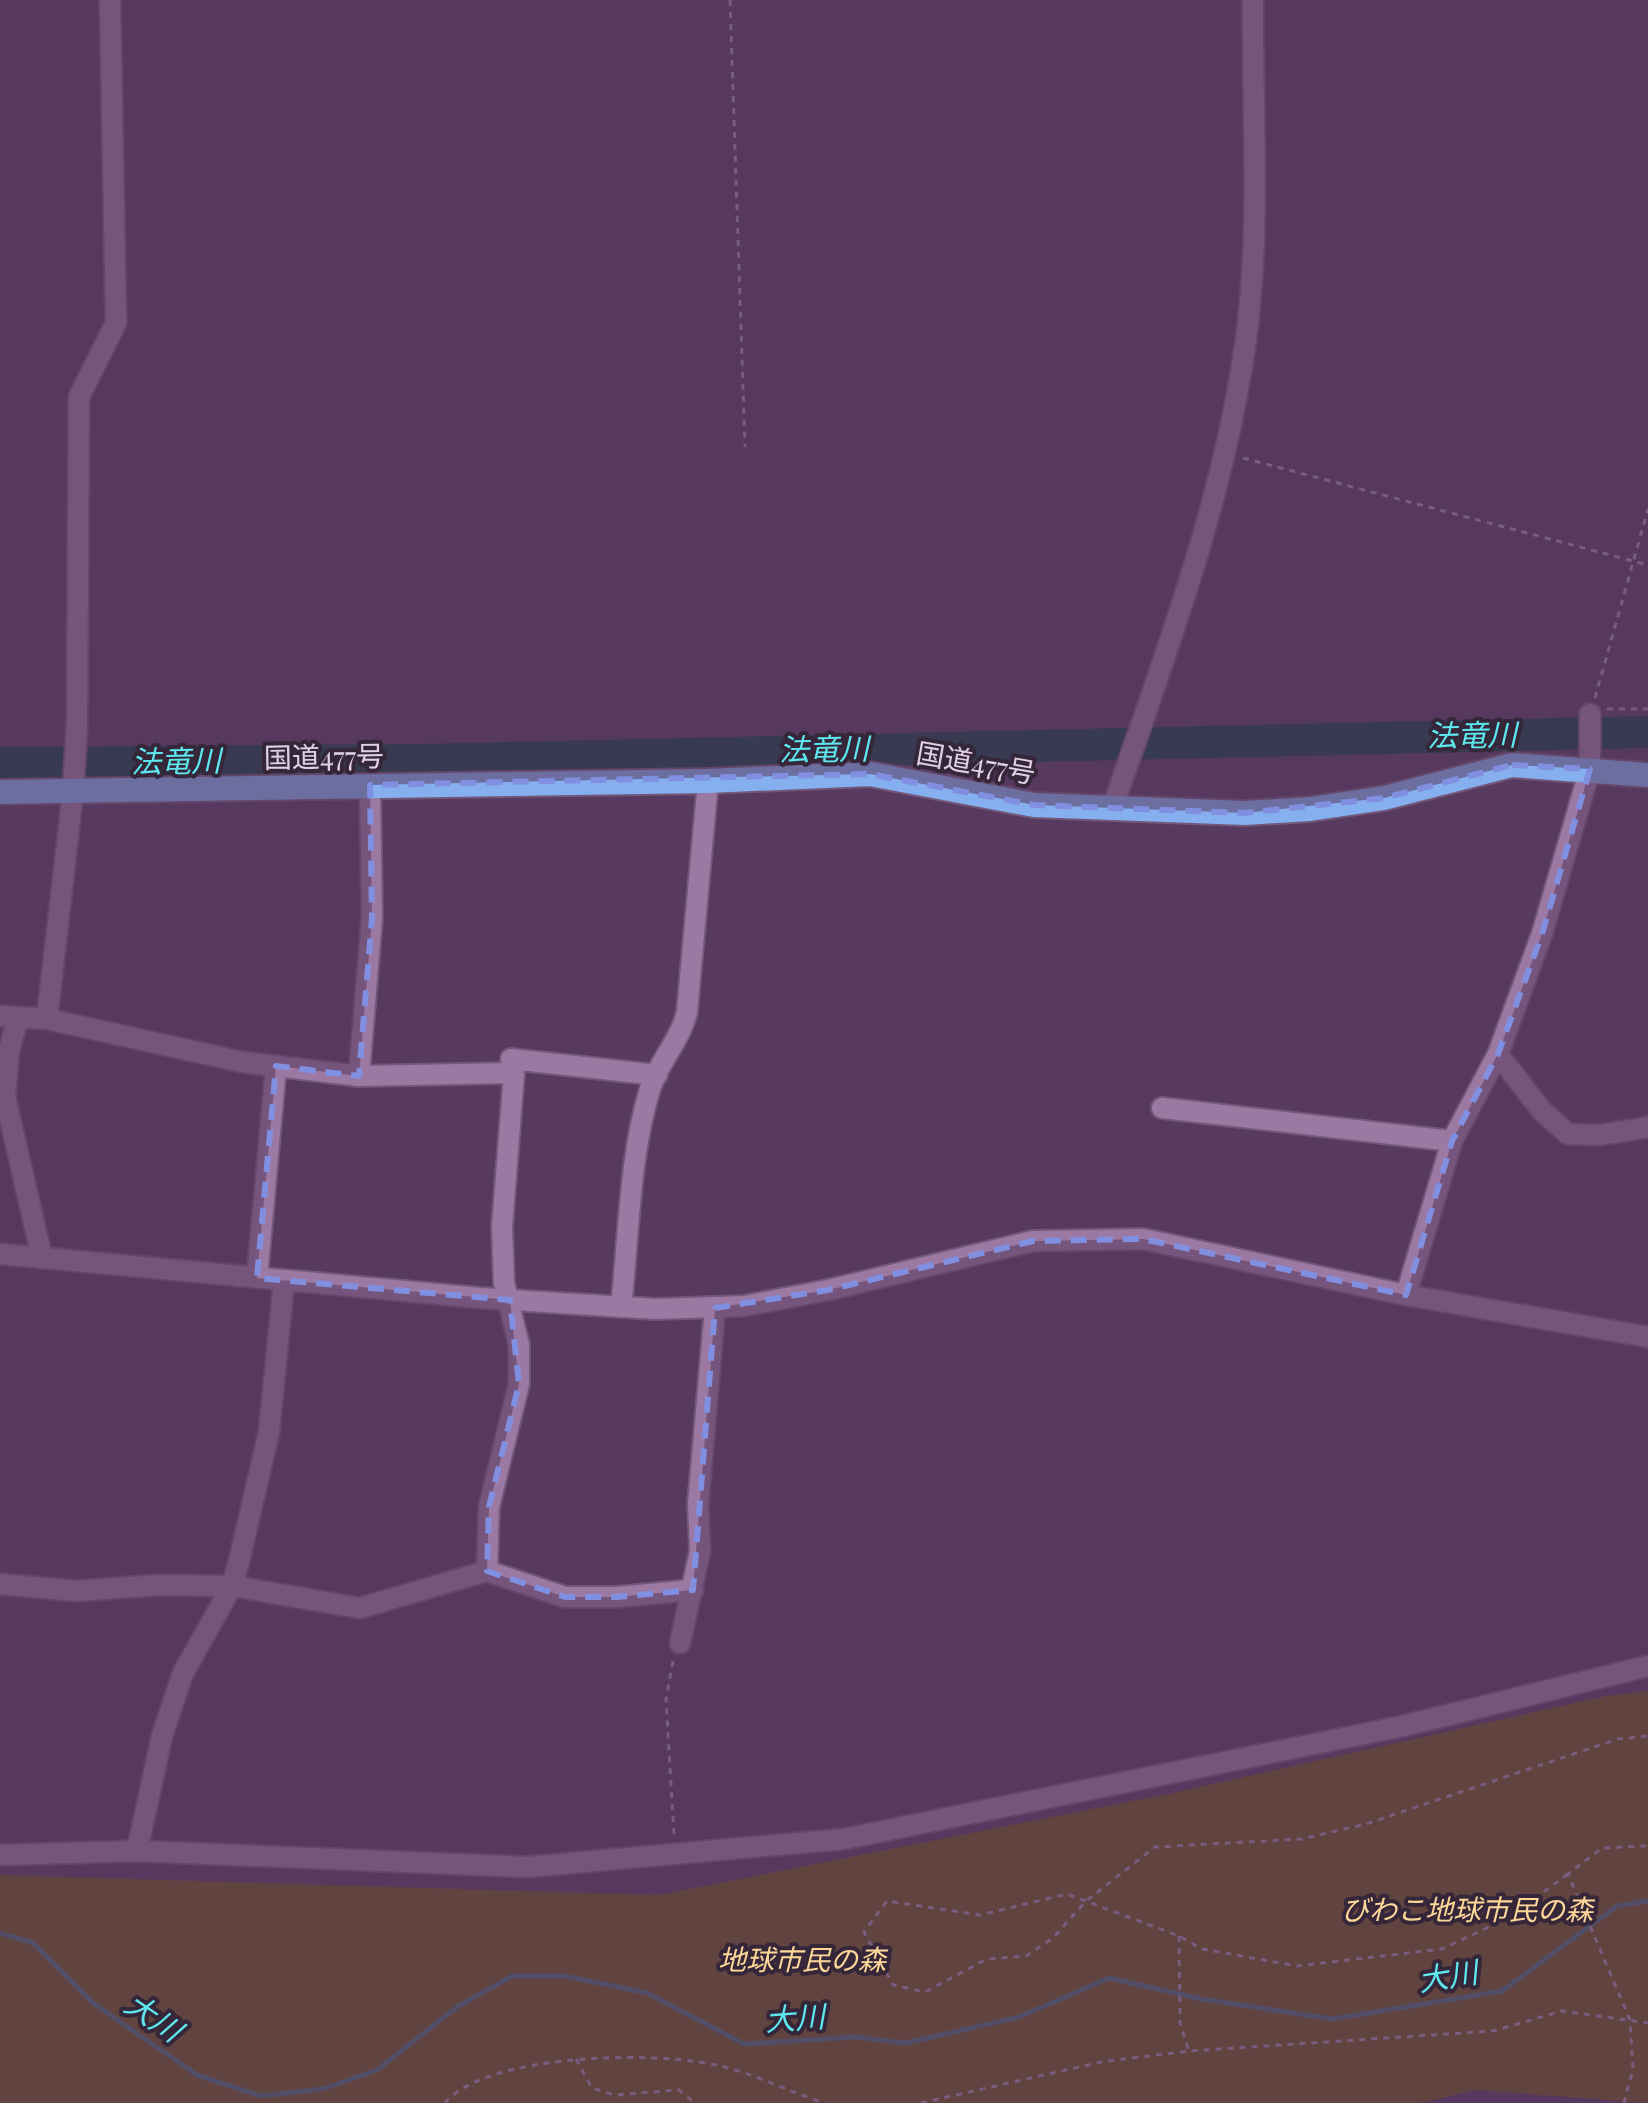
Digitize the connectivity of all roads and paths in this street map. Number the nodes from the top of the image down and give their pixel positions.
1 (110, 0) edge
2 (730, 0) edge
3 (1253, 0) edge
4 (745, 447) dead end
5 (1224, 453) junction
6 (1648, 509) edge
7 (1634, 562) junction
8 (1648, 565) edge
9 (1648, 709) edge
10 (1591, 712) junction
11 (1591, 764) junction
12 (1648, 775) edge
13 (708, 781) junction
14 (370, 785) junction
15 (0, 792) edge
16 (73, 792) junction
17 (1112, 809) junction
18 (9, 1017) edge
19 (47, 1019) junction
20 (1498, 1054) junction
21 (276, 1066) junction
22 (514, 1073) junction
23 (657, 1075) junction
24 (359, 1076) junction
25 (1162, 1108) dead end
26 (1648, 1127) edge
27 (1452, 1141) junction
28 (0, 1254) edge
29 (42, 1258) junction
30 (257, 1278) junction
31 (284, 1281) junction
32 (1406, 1295) junction
33 (510, 1300) junction
34 (621, 1307) junction
35 (715, 1308) junction
36 (1648, 1337) edge
37 (487, 1571) junction
38 (0, 1584) edge
39 (232, 1586) junction
40 (693, 1590) junction
41 (680, 1643) joint
42 (1648, 1666) edge
43 (1648, 1736) edge
44 (1648, 1846) edge
45 (137, 1851) junction
46 (0, 1855) edge
47 (674, 1856) junction
48 (1568, 1874) junction
49 (1086, 1901) junction
50 (1179, 1936) junction
51 (1630, 2020) junction
52 (1648, 2023) edge
53 (1189, 2051) junction
54 (576, 2059) junction
55 (445, 2103) edge
56 (695, 2103) edge
57 (825, 2103) edge
58 (921, 2103) edge
59 (1624, 2103) edge

1 - 16 street
2 - 4 path
3 - 5 street
5 - 7 path
5 - 17 street
6 - 7 path
7 - 8 path
7 - 10 path
9 - 10 path
10 - 11 street
11 - 12 highway, 国道477号
11 - 17 highway, 国道477号
11 - 20 street
13 - 14 highway, 国道477号
13 - 17 highway, 国道477号
13 - 23 street
14 - 16 highway, 国道477号
14 - 24 street
15 - 16 highway, 国道477号
16 - 19 street
18 - 19 street
18 - 29 street
19 - 21 street
20 - 26 street
20 - 27 street
21 - 24 street
21 - 30 street
22 - 23 street
22 - 24 street
22 - 33 street
23 - 34 street
25 - 27 street
27 - 32 street
28 - 29 street
29 - 30 street
30 - 31 street
31 - 33 street
31 - 39 street
32 - 35 street
32 - 36 street
33 - 34 street
33 - 37 street
34 - 35 street
35 - 40 street
37 - 39 street
37 - 40 street
38 - 39 street
39 - 45 street
40 - 41 street
41 - 47 path
42 - 47 street
43 - 49 path
44 - 48 path
45 - 46 street
45 - 47 street
48 - 50 path
48 - 51 path
49 - 49 path
49 - 50 path
50 - 53 path
51 - 52 path
51 - 53 path
51 - 59 path
53 - 58 path
54 - 55 path
54 - 56 path
54 - 57 path

